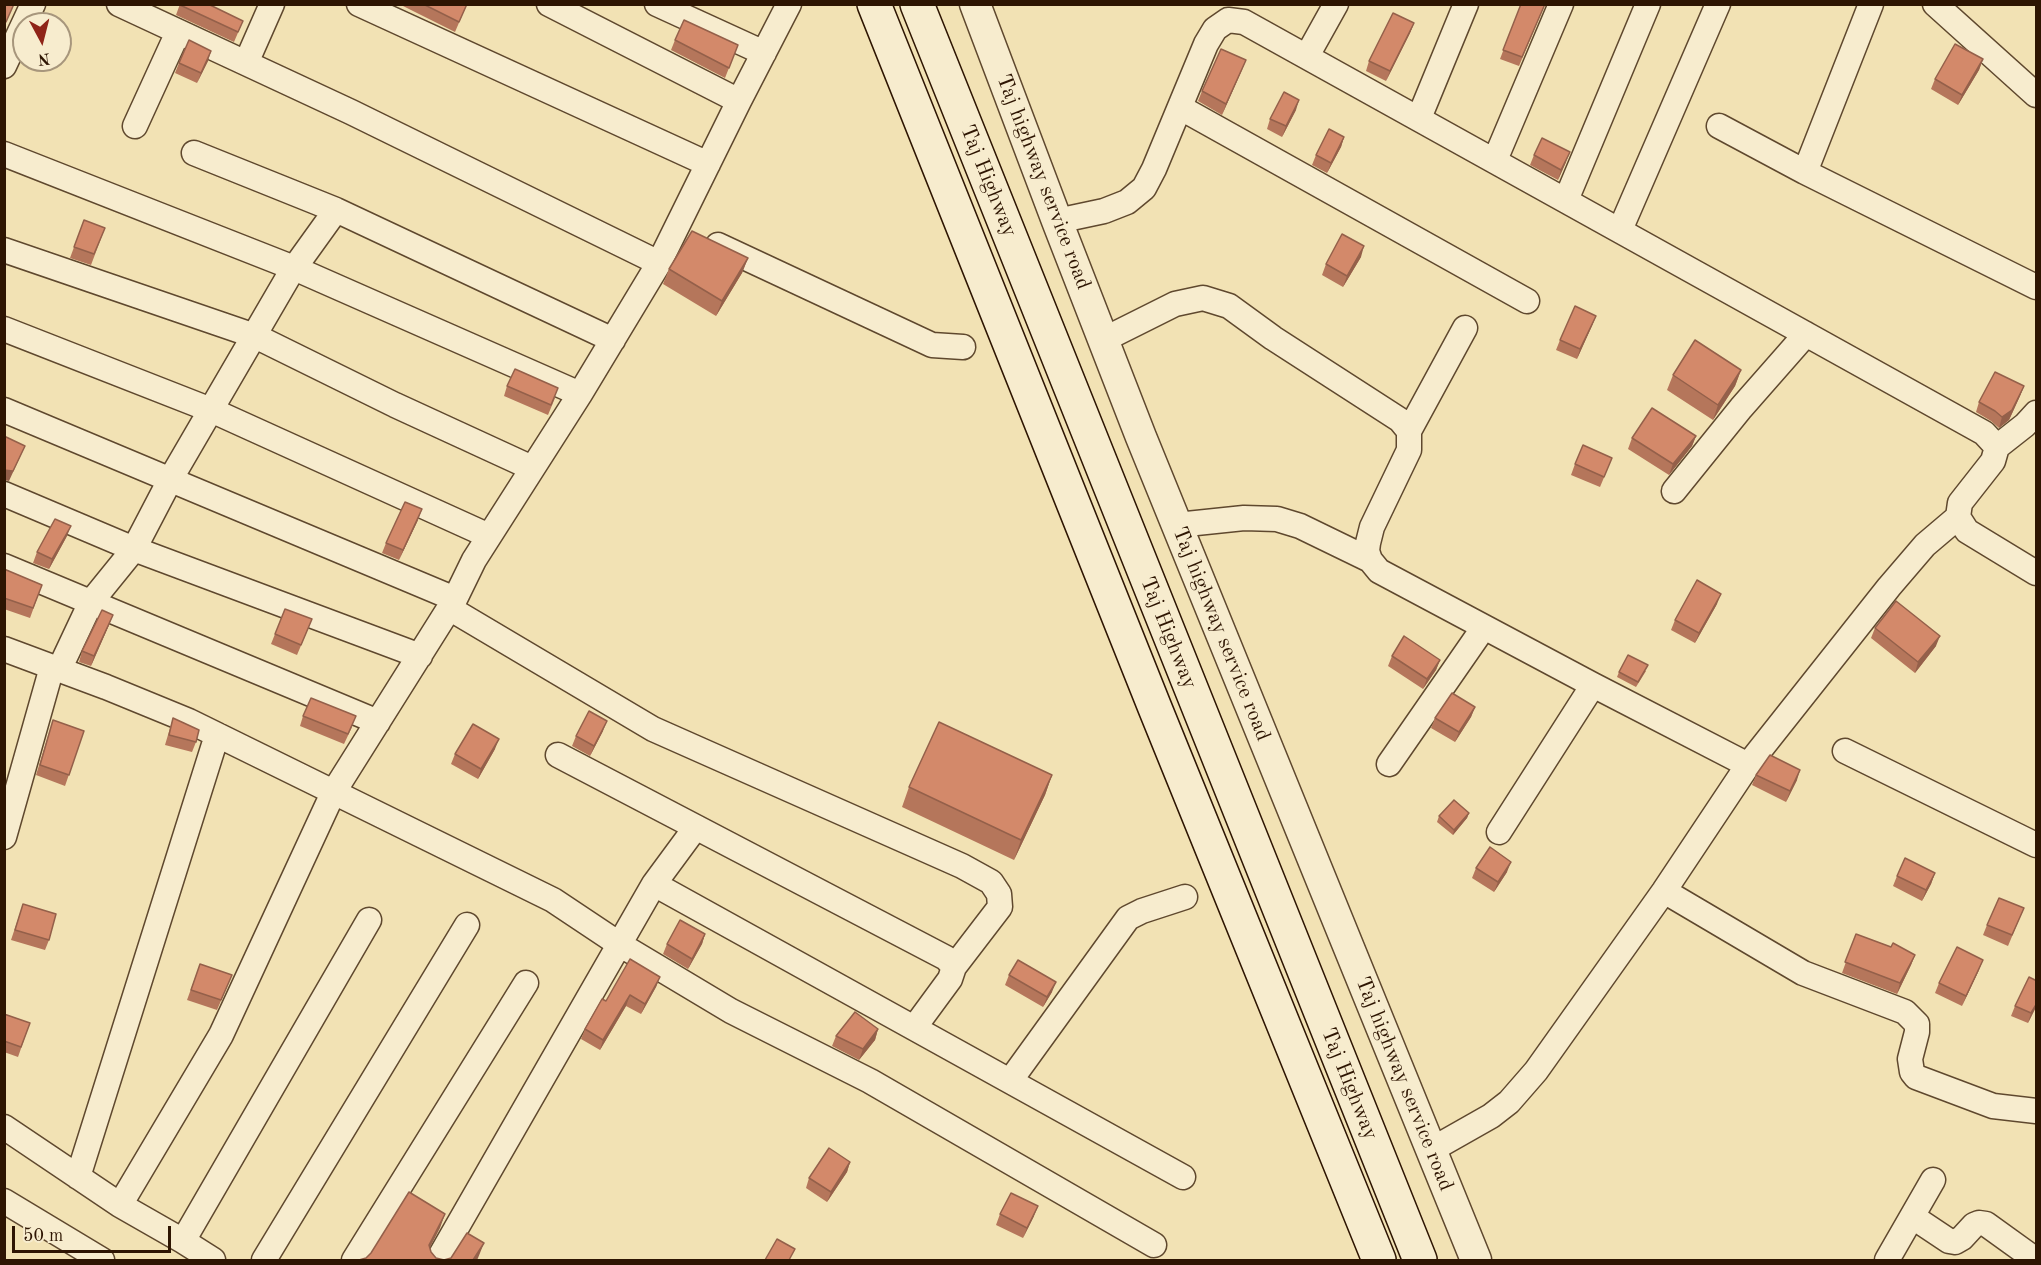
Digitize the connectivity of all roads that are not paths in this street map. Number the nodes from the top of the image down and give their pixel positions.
1 (33, 4) edge
2 (119, 4) edge
3 (272, 4) edge
4 (359, 4) edge
5 (549, 4) edge
6 (657, 4) edge
7 (789, 4) edge
8 (874, 4) edge
9 (917, 4) edge
10 (975, 4) edge
11 (1335, 4) edge
12 (1466, 4) edge
13 (1561, 4) edge
14 (1648, 4) edge
15 (1718, 4) edge
16 (1871, 4) edge
17 (1947, 9) edge
18 (1230, 12) edge
19 (178, 32) junction
20 (764, 53) junction
21 (1307, 56) junction
22 (246, 63) junction
23 (4, 66) edge
24 (2037, 95) edge
25 (739, 101) junction
26 (1181, 108) junction
27 (1419, 118) junction
28 (135, 126) dead end
29 (1719, 126) dead end
30 (194, 153) dead end
31 (4, 154) edge
32 (1495, 160) junction
33 (708, 164) junction
34 (1805, 172) junction
35 (1566, 200) junction
36 (336, 210) junction
37 (1057, 221) junction
38 (677, 226) junction
39 (1620, 230) junction
40 (4, 250) edge
41 (659, 263) junction
42 (294, 268) junction
43 (2037, 286) edge
44 (1527, 301) dead end
45 (1465, 328) dead end
46 (4, 329) edge
47 (1806, 334) junction
48 (255, 336) junction
49 (613, 340) junction
50 (1103, 340) junction
51 (963, 347) dead end
52 (580, 394) junction
53 (4, 410) edge
54 (211, 410) junction
55 (2037, 413) edge
56 (1409, 431) junction
57 (1996, 447) junction
58 (532, 468) junction
59 (170, 480) junction
60 (1674, 492) dead end
61 (4, 494) edge
62 (1958, 518) junction
63 (1177, 525) junction
64 (489, 536) junction
65 (134, 549) junction
66 (1370, 560) junction
67 (4, 566) edge
68 (2037, 573) edge
69 (91, 602) junction
70 (452, 604) junction
71 (1484, 627) junction
72 (4, 649) edge
73 (420, 656) junction
74 (55, 669) junction
75 (1593, 685) junction
76 (378, 722) junction
77 (218, 735) junction
78 (1845, 751) dead end
79 (558, 755) dead end
80 (1389, 764) dead end
81 (1748, 765) junction
82 (333, 793) junction
83 (696, 827) junction
84 (1499, 832) dead end
85 (4, 837) edge
86 (2037, 845) edge
87 (654, 884) junction
88 (1664, 891) junction
89 (1185, 897) dead end
90 (369, 920) dead end
91 (467, 925) dead end
92 (619, 944) junction
93 (954, 967) junction
94 (526, 983) dead end
95 (914, 1028) junction
96 (1010, 1081) junction
97 (2037, 1111) edge
98 (4, 1127) edge
99 (1431, 1150) junction
100 (78, 1177) junction
101 (1183, 1177) dead end
102 (1933, 1180) dead end
103 (4, 1201) edge
104 (120, 1205) junction
105 (1913, 1217) junction
106 (183, 1241) junction
107 (1154, 1245) dead end
108 (102, 1260) edge
109 (213, 1260) edge
110 (264, 1260) edge
111 (354, 1260) edge
112 (438, 1260) edge
113 (1378, 1260) edge
114 (1420, 1260) edge
115 (1476, 1260) edge
116 (1887, 1260) edge
117 (2037, 1260) edge

1 - 23 street
2 - 19 street
3 - 22 street
4 - 33 street
5 - 25 street
6 - 20 street
7 - 20 street
8 - 113 main road
9 - 114 main road, Taj Highway
10 - 37 street, Taj highway service road
11 - 21 street
12 - 27 street
13 - 32 street
14 - 35 street
15 - 39 street
16 - 34 street
17 - 24 street
18 - 21 street
18 - 26 street
19 - 22 street
19 - 28 street
20 - 25 street
21 - 27 street
22 - 41 street
25 - 33 street
26 - 37 street
26 - 44 street
27 - 32 street
29 - 34 street
30 - 36 street
31 - 42 street
32 - 35 street
33 - 38 street
34 - 43 street
35 - 39 street
36 - 42 street
36 - 49 street
37 - 50 street, Taj highway service road
38 - 41 street
38 - 51 street
39 - 47 street
40 - 48 street
41 - 49 street
42 - 48 street
42 - 52 street
45 - 56 street
46 - 54 street
47 - 57 street
47 - 60 street
48 - 54 street
48 - 58 street
49 - 52 street
50 - 56 street
50 - 63 street, Taj highway service road
52 - 58 street
53 - 59 street
54 - 59 street
54 - 64 street
55 - 57 street
56 - 66 street
57 - 62 street
58 - 64 street
59 - 65 street
59 - 70 street
61 - 65 street
62 - 68 street
62 - 81 street
63 - 66 street
63 - 99 street, Taj highway service road
64 - 70 street
65 - 69 street
65 - 73 street
66 - 71 street
67 - 69 street
69 - 74 street
69 - 76 street
70 - 73 street
70 - 93 street
71 - 75 street
71 - 80 street
72 - 74 street
73 - 76 street
74 - 77 street
74 - 85 street
75 - 81 street
75 - 84 street
76 - 82 street
77 - 82 street
77 - 100 street
78 - 86 street
79 - 83 street
81 - 88 street
82 - 92 street
82 - 104 street
83 - 87 street
83 - 93 street
87 - 92 street
87 - 95 street
88 - 97 street
88 - 99 street
89 - 96 street
90 - 106 street
91 - 110 street
92 - 107 street
92 - 112 street
93 - 95 street
94 - 111 street
95 - 96 street
96 - 101 street
98 - 100 street
99 - 115 street, Taj highway service road
100 - 104 street
102 - 105 street
103 - 108 street
104 - 106 street
105 - 116 street
105 - 117 street
106 - 109 street

